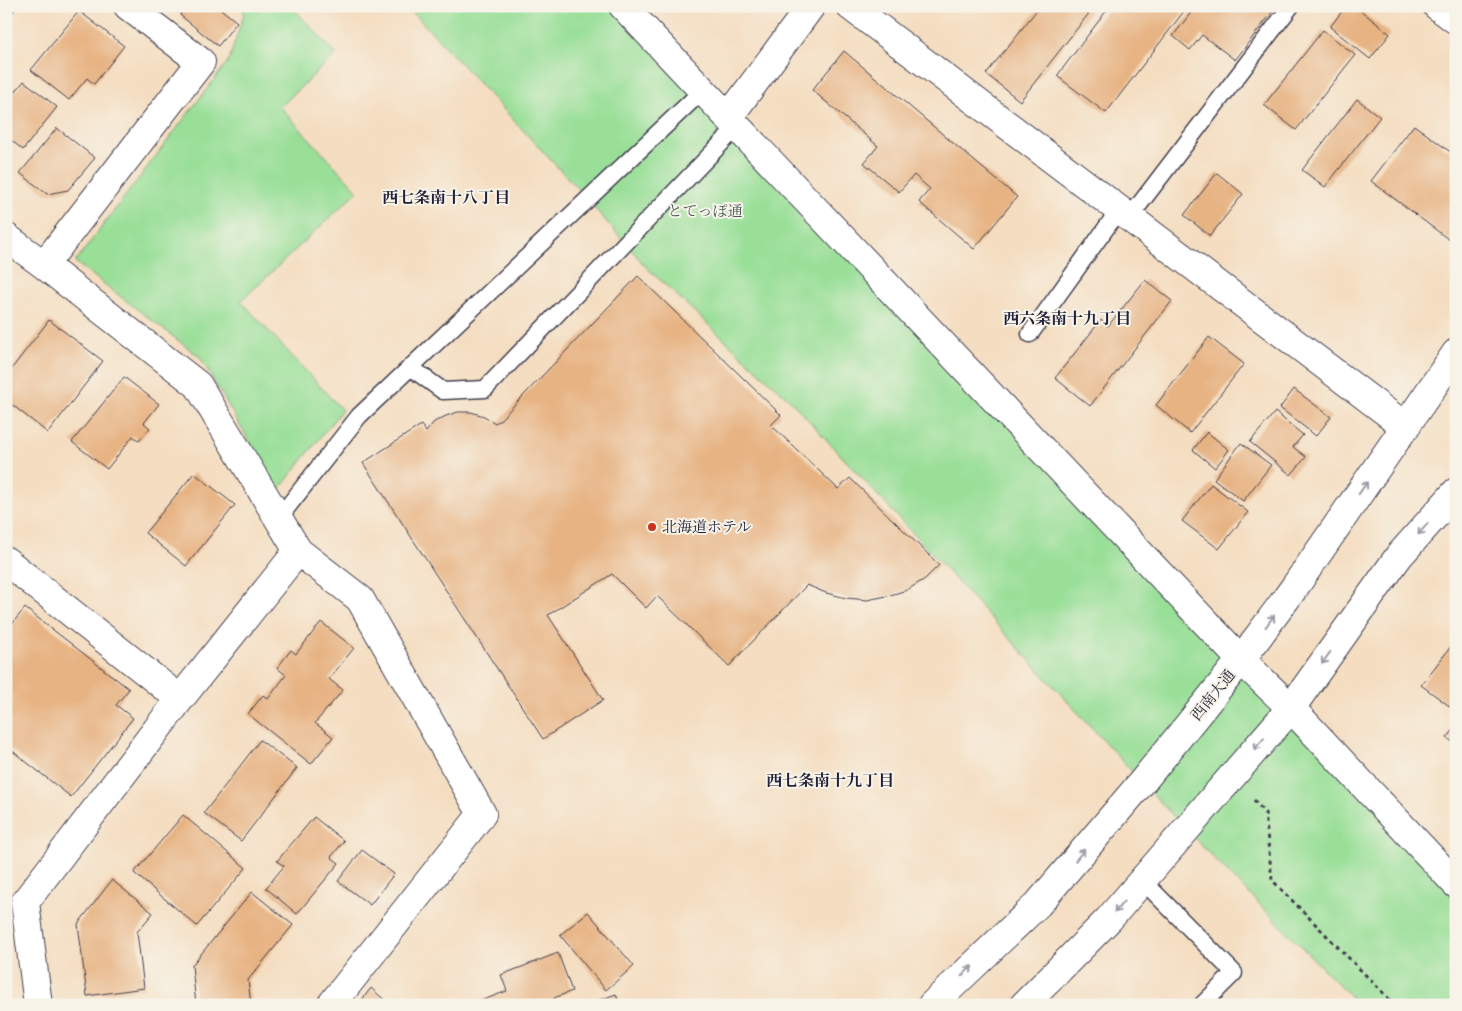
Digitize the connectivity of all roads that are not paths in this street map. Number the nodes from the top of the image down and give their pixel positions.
1 (128, 6) edge
2 (623, 6) edge
3 (811, 6) edge
4 (850, 6) edge
5 (1291, 6) edge
6 (1437, 6) edge
7 (1456, 20) edge
8 (702, 90) junction
9 (732, 122) junction
10 (1124, 214) junction
11 (6, 237) edge
12 (44, 264) junction
13 (1030, 334) dead end
14 (1456, 353) edge
15 (410, 367) junction
16 (1406, 427) junction
17 (1456, 492) edge
18 (278, 519) junction
19 (298, 551) junction
20 (6, 561) edge
21 (1241, 660) junction
22 (180, 699) junction
23 (1291, 708) junction
24 (1142, 880) junction
25 (1456, 884) edge
26 (38, 1005) edge
27 (331, 1005) edge
28 (932, 1005) edge
29 (1024, 1005) edge
30 (1202, 1005) edge

1 - 12 street
2 - 8 street
3 - 9 street
4 - 10 street
5 - 10 lane
6 - 7 street
8 - 9 street
8 - 15 lane
9 - 15 lane
9 - 21 street
10 - 13 lane
10 - 16 street
11 - 12 street
12 - 18 street
14 - 16 street, 西南大通
15 - 18 lane
21 -> 16 street, 西南大通
17 -> 23 street
18 - 19 street
19 - 22 street
19 - 27 street
20 - 22 street
21 - 23 street
28 -> 21 street, 西南大通
22 - 26 street
23 -> 24 street
23 - 25 street
24 -> 29 street
24 - 30 lane

